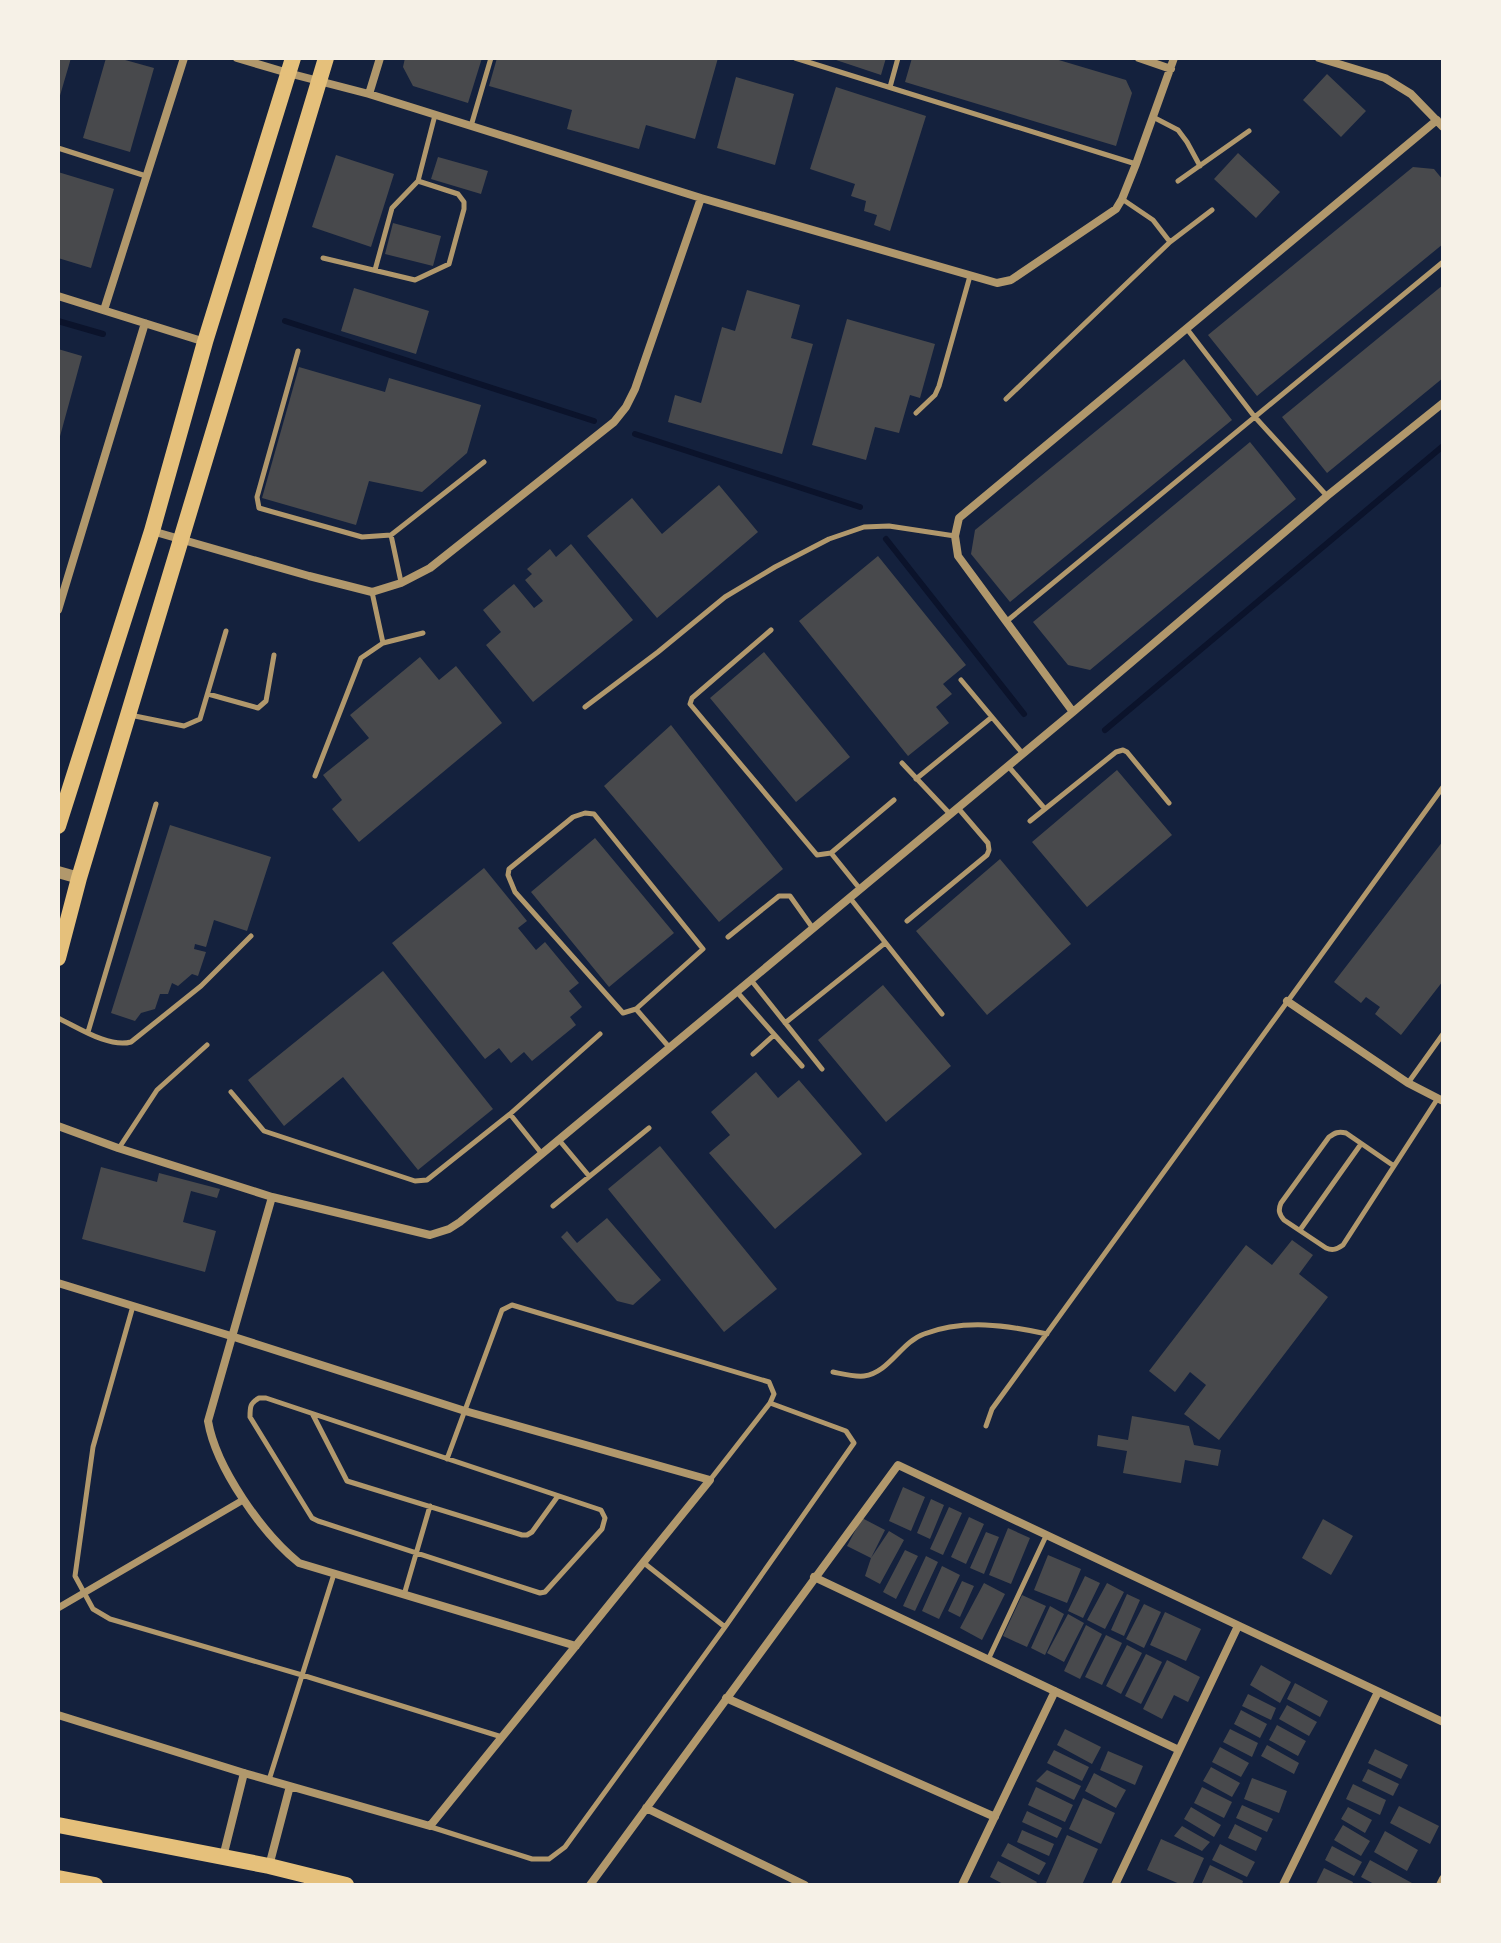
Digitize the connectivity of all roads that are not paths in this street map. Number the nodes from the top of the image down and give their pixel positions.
1 (184, 58) edge
2 (237, 58) edge
3 (326, 58) edge
4 (380, 58) edge
5 (491, 58) edge
6 (795, 58) edge
7 (898, 58) edge
8 (1139, 58) edge
9 (1174, 58) edge
10 (1319, 58) edge
11 (290, 66) edge
12 (1171, 69) junction
13 (319, 81) junction
14 (890, 87) junction
15 (369, 94) junction
16 (435, 114) junction
17 (1153, 117) junction
18 (1440, 124) edge
19 (471, 126) junction
20 (1249, 131) dead end
21 (58, 148) edge
22 (1136, 164) junction
23 (1200, 166) junction
24 (146, 176) junction
25 (418, 181) junction
26 (1178, 181) dead end
27 (701, 198) junction
28 (1122, 199) junction
29 (1212, 210) dead end
30 (1170, 242) junction
31 (323, 258) dead end
32 (1443, 262) edge
33 (375, 270) junction
34 (970, 275) junction
35 (58, 296) edge
36 (104, 310) junction
37 (145, 323) junction
38 (1187, 329) junction
39 (205, 342) junction
40 (298, 351) dead end
41 (1006, 399) dead end
42 (1443, 403) edge
43 (916, 413) dead end
44 (1254, 416) junction
45 (484, 462) dead end
46 (1327, 496) junction
47 (152, 531) junction
48 (391, 535) junction
49 (955, 536) junction
50 (182, 540) junction
51 (401, 583) junction
52 (372, 592) junction
53 (58, 610) edge
54 (1007, 621) junction
55 (771, 630) dead end
56 (226, 631) dead end
57 (423, 633) dead end
58 (383, 643) junction
59 (274, 655) dead end
60 (961, 680) dead end
61 (208, 694) junction
62 (585, 707) dead end
63 (1073, 712) junction
64 (129, 715) junction
65 (992, 717) junction
66 (1023, 754) junction
67 (902, 763) dead end
68 (1008, 766) junction
69 (315, 776) dead end
70 (916, 779) junction
71 (1443, 787) edge
72 (894, 800) dead end
73 (1169, 803) dead end
74 (156, 804) dead end
75 (958, 808) junction
76 (1045, 809) junction
77 (950, 814) junction
78 (1030, 821) dead end
79 (58, 826) edge
80 (831, 853) junction
81 (58, 872) edge
82 (79, 878) junction
83 (860, 889) junction
84 (850, 898) junction
85 (907, 921) dead end
86 (813, 928) junction
87 (251, 936) dead end
88 (728, 937) dead end
89 (885, 943) junction
90 (58, 958) edge
91 (751, 980) junction
92 (737, 992) junction
93 (1287, 1001) junction
94 (636, 1009) junction
95 (942, 1014) dead end
96 (58, 1018) edge
97 (785, 1023) junction
98 (88, 1032) junction
99 (600, 1034) dead end
100 (1443, 1034) edge
101 (774, 1035) junction
102 (207, 1045) dead end
103 (670, 1048) junction
104 (753, 1054) dead end
105 (802, 1066) dead end
106 (822, 1069) dead end
107 (1408, 1083) junction
108 (231, 1092) dead end
109 (1441, 1099) edge
110 (510, 1114) junction
111 (58, 1126) edge
112 (649, 1128) dead end
113 (559, 1140) junction
114 (1361, 1144) junction
115 (118, 1148) junction
116 (542, 1154) junction
117 (1394, 1166) junction
118 (589, 1176) junction
119 (272, 1197) junction
120 (553, 1206) dead end
121 (1300, 1230) junction
122 (58, 1283) edge
123 (133, 1306) junction
124 (1047, 1334) junction
125 (231, 1336) junction
126 (833, 1372) dead end
127 (770, 1403) junction
128 (465, 1411) junction
129 (313, 1414) junction
130 (986, 1426) dead end
131 (447, 1459) junction
132 (710, 1480) junction
133 (558, 1496) junction
134 (243, 1500) junction
135 (430, 1506) junction
136 (1047, 1535) junction
137 (416, 1553) junction
138 (644, 1563) junction
139 (334, 1574) junction
140 (814, 1577) junction
141 (83, 1592) junction
142 (404, 1595) junction
143 (58, 1608) edge
144 (1238, 1626) junction
145 (725, 1627) junction
146 (576, 1646) junction
147 (988, 1660) junction
148 (302, 1675) junction
149 (1055, 1691) junction
150 (1378, 1692) junction
151 (726, 1698) junction
152 (58, 1715) edge
153 (1443, 1722) edge
154 (502, 1737) junction
155 (1179, 1750) junction
156 (244, 1773) junction
157 (269, 1780) junction
158 (290, 1786) junction
159 (646, 1808) junction
160 (995, 1817) junction
161 (58, 1825) edge
162 (430, 1826) junction
163 (223, 1857) junction
164 (269, 1866) junction
165 (58, 1878) edge
166 (1443, 1879) edge
167 (1118, 1884) edge
168 (95, 1885) edge
169 (346, 1885) edge
170 (590, 1885) edge
171 (805, 1885) edge
172 (962, 1885) edge
173 (1283, 1885) edge
174 (1440, 1885) edge

1 - 24 street
2 - 11 street
3 - 13 main road
4 - 15 street
5 - 19 lane
6 - 14 lane
7 - 14 lane
8 - 12 street
9 - 12 street
10 - 18 street
11 - 13 street
11 - 39 main road
12 - 17 street
13 - 15 street
13 - 50 main road
14 - 22 lane
15 - 16 street
16 - 19 street
16 - 25 lane
17 - 22 street
17 - 23 lane
18 - 38 street
19 - 27 street
20 - 23 lane
21 - 24 lane
22 - 28 street
23 - 26 lane
24 - 36 street
25 - 33 lane
25 - 33 lane
27 - 34 street
27 - 51 street
28 - 30 lane
28 - 34 street
29 - 30 lane
30 - 41 lane
31 - 33 lane
32 - 44 lane
34 - 43 lane
35 - 36 street
36 - 37 street
37 - 39 street
37 - 53 street
38 - 44 lane
38 - 49 street
39 - 47 main road
40 - 48 lane
42 - 46 street
44 - 46 lane
44 - 54 lane
45 - 48 lane
46 - 63 street
47 - 50 street
47 - 79 main road
48 - 51 lane
49 - 54 street
49 - 62 lane
50 - 52 street
50 - 64 main road
51 - 52 street
52 - 58 lane
54 - 63 street
55 - 80 lane
56 - 61 lane
57 - 58 lane
58 - 69 lane
59 - 61 lane
60 - 65 lane
61 - 64 lane
63 - 66 street
64 - 82 main road
65 - 66 lane
65 - 70 lane
66 - 68 street
67 - 70 lane
68 - 75 street
68 - 76 lane
70 - 77 lane
71 - 93 lane
72 - 80 lane
73 - 76 lane
74 - 98 lane
75 - 77 street
75 - 85 lane
76 - 78 lane
77 - 83 street
80 - 83 lane
81 - 82 street
82 - 90 main road
83 - 84 street
84 - 86 street
84 - 89 lane
86 - 88 lane
86 - 91 street
87 - 98 lane
89 - 95 lane
89 - 97 lane
91 - 92 street
91 - 97 lane
92 - 101 lane
92 - 103 street
93 - 107 street
93 - 124 lane
94 - 94 lane
94 - 103 lane
96 - 98 lane
97 - 106 lane
99 - 110 lane
100 - 107 lane
101 - 104 lane
101 - 105 lane
102 - 115 lane
103 - 113 street
107 - 109 street
108 - 110 lane
109 - 117 lane
110 - 116 lane
111 - 115 street
112 - 118 lane
113 - 116 street
113 - 118 lane
114 - 117 lane
114 - 121 lane
114 - 121 lane
115 - 119 street
116 - 119 street
117 - 121 lane
118 - 120 lane
119 - 125 street
122 - 123 street
123 - 125 street
123 - 141 lane
124 - 126 lane
124 - 130 lane
125 - 128 street
125 - 134 street
127 - 128 lane
127 - 132 lane
127 - 145 lane
128 - 131 lane
128 - 132 street
129 - 131 lane
129 - 135 lane
129 - 137 lane
131 - 133 lane
132 - 138 street
133 - 135 lane
133 - 137 lane
134 - 139 street
134 - 141 street
135 - 137 lane
136 - 140 street
136 - 144 street
136 - 147 lane
137 - 142 lane
138 - 145 lane
138 - 146 street
139 - 142 street
139 - 148 lane
140 - 147 street
140 - 151 street
141 - 143 street
141 - 148 lane
142 - 146 street
144 - 150 street
144 - 155 street
145 - 162 lane
146 - 154 street
147 - 149 street
148 - 154 lane
148 - 157 lane
149 - 155 street
149 - 160 street
150 - 153 street
150 - 173 street
151 - 159 street
151 - 160 street
152 - 156 street
154 - 162 street
155 - 167 street
156 - 157 street
156 - 163 street
157 - 158 street
158 - 162 street
158 - 164 street
159 - 170 street
159 - 171 street
160 - 172 street
161 - 163 main road
163 - 164 main road
164 - 169 main road
165 - 168 main road
166 - 174 street

